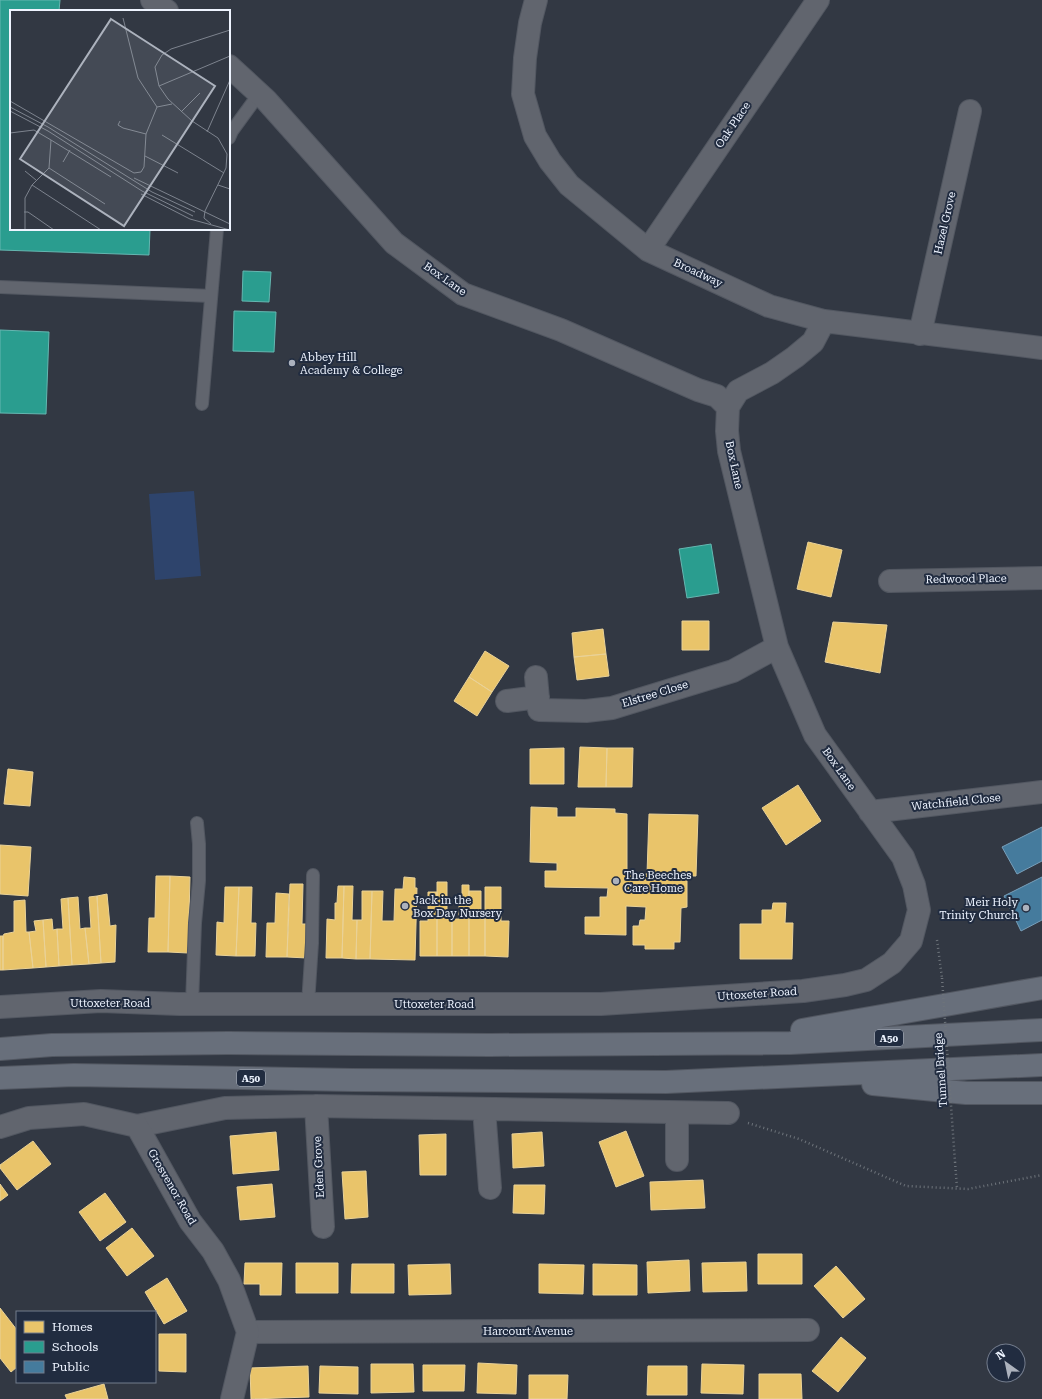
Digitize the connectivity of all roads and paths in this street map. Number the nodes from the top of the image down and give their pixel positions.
1 (152, 0) edge
2 (536, 0) edge
3 (818, 0) edge
4 (166, 10) edge
5 (230, 67) edge
6 (259, 94) junction
7 (970, 111) dead end
8 (230, 136) edge
9 (217, 230) edge
10 (648, 250) junction
11 (0, 287) edge
12 (211, 296) junction
13 (824, 321) junction
14 (920, 334) junction
15 (1042, 348) edge
16 (202, 404) dead end
17 (728, 407) junction
18 (1042, 578) edge
19 (890, 581) dead end
20 (777, 647) junction
21 (507, 700) dead end
22 (1042, 792) edge
23 (870, 812) junction
24 (197, 823) dead end
25 (313, 875) dead end
26 (942, 978) dead end
27 (866, 980) joint
28 (1042, 988) edge
29 (192, 1004) junction
30 (308, 1004) junction
31 (0, 1008) edge
32 (1042, 1030) edge
33 (736, 1042) junction
34 (0, 1049) edge
35 (1042, 1065) edge
36 (794, 1077) junction
37 (0, 1078) edge
38 (1042, 1093) edge
39 (316, 1106) junction
40 (484, 1109) junction
41 (677, 1112) junction
42 (728, 1113) joint
43 (0, 1126) edge
44 (137, 1126) junction
45 (677, 1160) dead end
46 (1042, 1175) edge
47 (490, 1188) dead end
48 (957, 1188) junction
49 (323, 1227) dead end
50 (808, 1330) dead end
51 (248, 1332) junction
52 (232, 1399) edge

1 - 4 street
2 - 10 street, Broadway
3 - 10 street, Oak Place
5 - 6 street, Box Lane
6 - 8 lane
6 - 17 street, Box Lane
7 - 14 street, Hazel Grove
9 - 12 lane
10 - 13 street, Broadway
11 - 12 lane
12 - 16 lane
13 - 14 street, Broadway
13 - 17 street
14 - 15 street, Broadway
17 - 20 street, Box Lane
18 - 19 street, Redwood Place
20 - 21 street, Elstree Close
20 - 23 street, Box Lane
22 - 23 street, Watchfield Close
23 - 27 street, Box Lane
24 - 29 lane
25 - 30 lane
26 - 48 path, Tunnel Bridge, bridge
27 - 30 street, Uttoxeter Road
28 - 33 highway
29 - 30 street, Uttoxeter Road
29 - 31 street, Uttoxeter Road
32 - 33 highway, A50
33 - 34 highway, A50
35 - 36 highway, A50
36 - 37 highway, A50
36 - 38 highway
39 - 40 street
39 - 44 street
39 - 49 street, Eden Grove
40 - 41 street
40 - 47 street
41 - 42 street
41 - 45 street
42 - 48 path
43 - 44 street
44 - 51 street, Grosvenor Road
46 - 48 path
50 - 51 street, Harcourt Avenue
51 - 52 street

